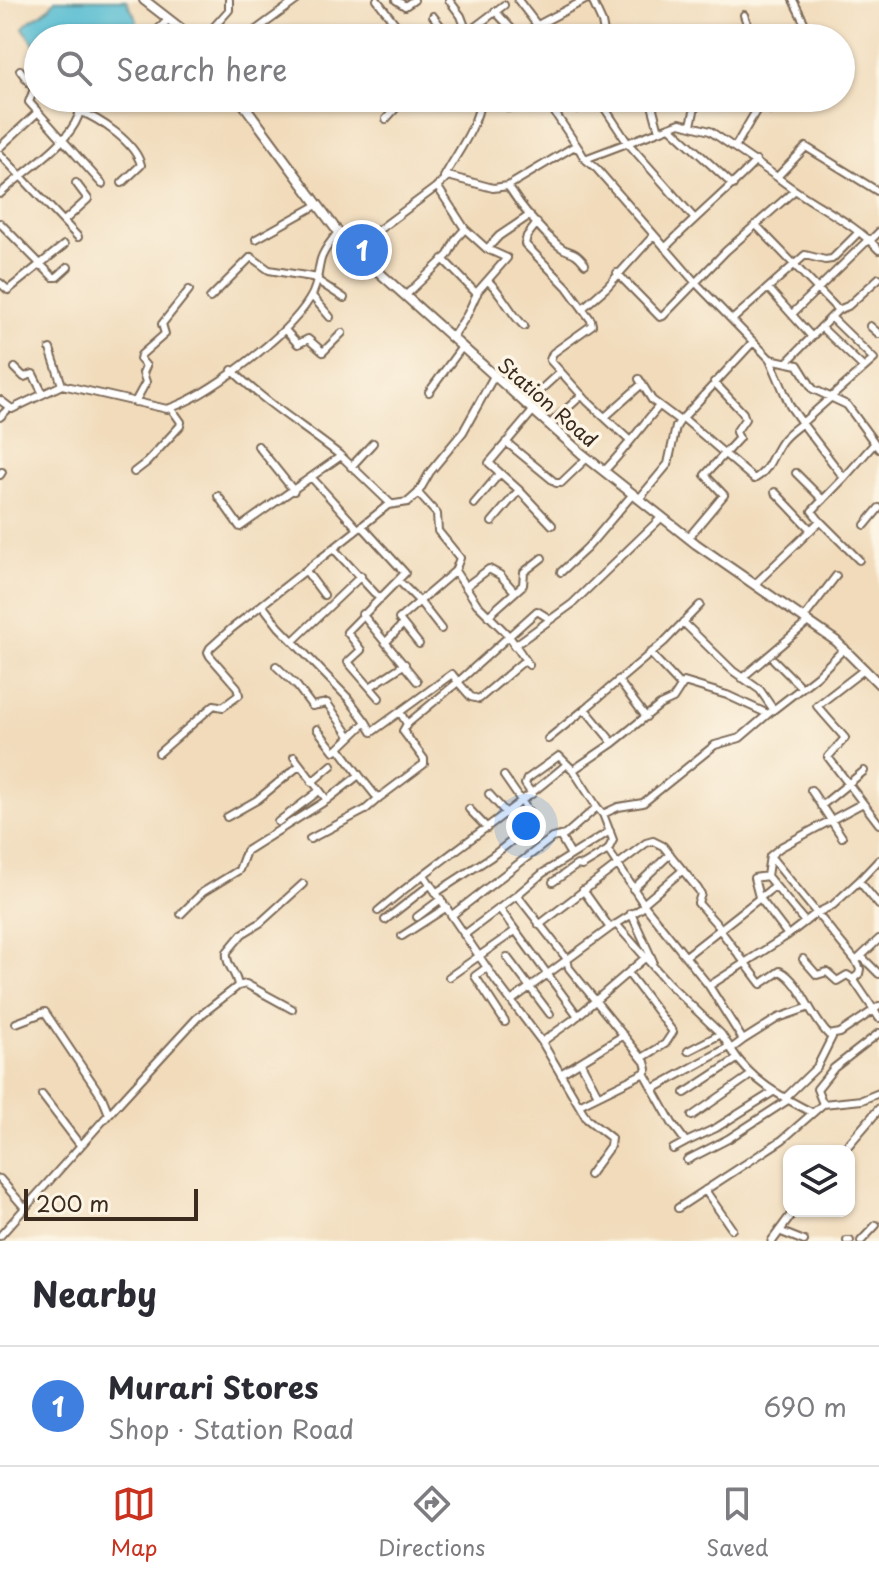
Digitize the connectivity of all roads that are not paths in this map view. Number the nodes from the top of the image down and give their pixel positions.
1 (144, 0) edge
2 (229, 0) edge
3 (297, 0) edge
4 (377, 0) edge
5 (396, 0) edge
6 (414, 0) edge
7 (449, 0) edge
8 (518, 0) edge
9 (564, 0) edge
10 (585, 0) edge
11 (592, 0) edge
12 (793, 0) edge
13 (504, 5) dead end
14 (568, 8) junction
15 (495, 11) junction
16 (744, 15) dead end
17 (433, 16) dead end
18 (169, 19) junction
19 (164, 24) edge
20 (175, 24) edge
21 (216, 24) edge
22 (264, 24) edge
23 (395, 24) edge
24 (439, 24) edge
25 (464, 24) edge
26 (479, 24) edge
27 (508, 24) edge
28 (538, 24) joint
29 (602, 24) edge
30 (747, 24) edge
31 (802, 24) edge
32 (20, 70) dead end
33 (24, 75) edge
34 (38, 112) joint
35 (79, 112) edge
36 (82, 112) edge
37 (249, 112) edge
38 (392, 112) edge
39 (479, 112) edge
40 (607, 112) edge
41 (654, 112) edge
42 (694, 112) edge
43 (755, 112) edge
44 (555, 113) dead end
45 (386, 119) dead end
46 (691, 125) junction
47 (671, 128) junction
48 (659, 131) junction
49 (61, 140) junction
50 (627, 142) junction
51 (0, 147) edge
52 (735, 147) junction
53 (579, 149) junction
54 (0, 154) edge
55 (585, 159) junction
56 (756, 161) junction
57 (21, 175) junction
58 (444, 177) junction
59 (777, 177) junction
60 (76, 183) dead end
61 (122, 183) dead end
62 (102, 184) dead end
63 (733, 185) junction
64 (437, 186) junction
65 (508, 186) junction
66 (794, 191) junction
67 (879, 192) edge
68 (0, 194) edge
69 (317, 205) junction
70 (530, 215) junction
71 (694, 218) junction
72 (64, 221) junction
73 (0, 223) edge
74 (537, 223) junction
75 (756, 225) junction
76 (465, 229) junction
77 (338, 232) junction
78 (859, 232) junction
79 (879, 232) edge
80 (654, 235) junction
81 (78, 237) dead end
82 (256, 239) dead end
83 (870, 240) junction
84 (64, 245) dead end
85 (665, 248) junction
86 (353, 249) junction
87 (487, 249) junction
88 (879, 250) edge
89 (443, 259) junction
90 (585, 264) dead end
91 (795, 265) junction
92 (41, 266) junction
93 (68, 267) dead end
94 (617, 273) junction
95 (879, 278) edge
96 (318, 280) junction
97 (488, 281) junction
98 (695, 282) junction
99 (0, 283) edge
100 (768, 288) junction
101 (817, 288) junction
102 (189, 290) dead end
103 (477, 294) junction
104 (312, 296) junction
105 (405, 296) junction
106 (210, 298) dead end
107 (344, 298) dead end
108 (584, 307) junction
109 (838, 310) junction
110 (792, 314) junction
111 (330, 317) dead end
112 (831, 317) junction
113 (732, 320) junction
114 (524, 326) dead end
115 (870, 326) dead end
116 (821, 327) junction
117 (285, 330) junction
118 (342, 333) dead end
119 (879, 334) edge
120 (811, 336) junction
121 (452, 338) junction
122 (753, 342) junction
123 (462, 347) junction
124 (50, 349) dead end
125 (876, 356) edge
126 (770, 359) junction
127 (787, 362) junction
128 (15, 368) dead end
129 (864, 368) junction
130 (232, 370) junction
131 (560, 372) junction
132 (494, 376) junction
133 (714, 382) junction
134 (62, 385) junction
135 (429, 392) dead end
136 (43, 394) junction
137 (582, 395) junction
138 (832, 399) junction
139 (0, 400) edge
140 (135, 402) junction
141 (525, 404) junction
142 (659, 406) junction
143 (9, 408) junction
144 (171, 408) junction
145 (533, 411) junction
146 (0, 417) edge
147 (605, 417) junction
148 (682, 420) junction
149 (802, 423) junction
150 (549, 425) junction
151 (629, 440) junction
152 (506, 442) junction
153 (373, 443) dead end
154 (258, 446) dead end
155 (877, 447) edge
156 (725, 454) junction
157 (341, 456) junction
158 (587, 458) junction
159 (351, 467) junction
160 (604, 471) junction
161 (134, 472) dead end
162 (500, 473) junction
163 (796, 473) dead end
164 (312, 478) junction
165 (844, 478) junction
166 (519, 490) junction
167 (294, 491) junction
168 (775, 492) dead end
169 (418, 493) junction
170 (218, 496) dead end
171 (636, 497) junction
172 (823, 500) junction
173 (391, 504) junction
174 (474, 504) dead end
175 (879, 508) edge
176 (662, 517) junction
177 (820, 521) junction
178 (492, 522) dead end
179 (552, 525) dead end
180 (865, 525) dead end
181 (360, 528) junction
182 (811, 530) junction
183 (688, 538) junction
184 (333, 548) junction
185 (542, 558) dead end
186 (859, 560) dead end
187 (306, 571) junction
188 (455, 571) junction
189 (561, 572) dead end
190 (361, 576) junction
191 (836, 576) dead end
192 (399, 581) junction
193 (754, 585) junction
194 (465, 587) junction
195 (515, 592) junction
196 (324, 595) dead end
197 (380, 599) junction
198 (420, 602) junction
199 (700, 605) dead end
200 (263, 606) junction
201 (362, 614) junction
202 (488, 616) junction
203 (550, 619) junction
204 (806, 620) junction
205 (683, 622) junction
206 (402, 625) junction
207 (441, 629) dead end
208 (509, 636) junction
209 (293, 641) junction
210 (387, 641) junction
211 (419, 644) dead end
212 (514, 646) junction
213 (845, 648) junction
214 (650, 653) junction
215 (774, 660) dead end
216 (405, 664) junction
217 (276, 666) dead end
218 (865, 669) junction
219 (742, 678) junction
220 (618, 680) junction
221 (417, 681) dead end
222 (458, 682) junction
223 (879, 684) edge
224 (681, 686) junction
225 (370, 687) junction
226 (801, 687) junction
227 (379, 698) dead end
228 (585, 709) junction
229 (771, 711) junction
230 (400, 712) junction
231 (646, 717) junction
232 (366, 722) junction
233 (407, 724) junction
234 (317, 729) dead end
235 (350, 736) junction
236 (548, 739) dead end
237 (613, 743) junction
238 (339, 748) junction
239 (159, 753) dead end
240 (294, 757) dead end
241 (300, 765) junction
242 (332, 765) dead end
243 (570, 767) junction
244 (864, 771) dead end
245 (359, 775) junction
246 (504, 776) dead end
247 (312, 782) junction
248 (848, 782) junction
249 (811, 790) dead end
250 (319, 791) junction
251 (489, 794) dead end
252 (532, 794) junction
253 (380, 797) junction
254 (327, 800) junction
255 (523, 801) junction
256 (863, 803) junction
257 (821, 806) junction
258 (597, 807) junction
259 (469, 809) dead end
260 (507, 814) junction
261 (603, 814) junction
262 (227, 817) dead end
263 (278, 822) dead end
264 (831, 822) junction
265 (879, 824) edge
266 (487, 828) junction
267 (610, 831) junction
268 (560, 836) junction
269 (842, 837) dead end
270 (310, 839) dead end
271 (608, 850) junction
272 (670, 854) junction
273 (571, 855) junction
274 (770, 856) junction
275 (879, 860) edge
276 (619, 865) junction
277 (683, 870) junction
278 (424, 875) junction
279 (767, 876) junction
280 (859, 881) junction
281 (553, 882) dead end
282 (303, 884) dead end
283 (431, 884) junction
284 (775, 886) junction
285 (633, 889) junction
286 (583, 890) junction
287 (437, 892) junction
288 (517, 895) junction
289 (759, 897) junction
290 (441, 899) junction
291 (644, 905) junction
292 (879, 905) edge
293 (447, 907) junction
294 (499, 908) junction
295 (378, 911) dead end
296 (631, 913) junction
297 (181, 914) dead end
298 (815, 914) junction
299 (452, 915) junction
300 (417, 917) dead end
301 (385, 920) dead end
302 (805, 922) junction
303 (539, 925) junction
304 (613, 926) junction
305 (720, 930) junction
306 (515, 931) junction
307 (464, 935) junction
308 (788, 935) junction
309 (402, 936) dead end
310 (879, 939) edge
311 (686, 956) junction
312 (479, 957) junction
313 (507, 957) dead end
314 (646, 957) junction
315 (567, 959) junction
316 (803, 959) dead end
317 (858, 959) junction
318 (745, 962) junction
319 (486, 968) junction
320 (656, 968) junction
321 (628, 973) junction
322 (879, 974) edge
323 (547, 975) junction
324 (449, 977) dead end
325 (853, 979) junction
326 (238, 986) junction
327 (709, 986) junction
328 (529, 988) junction
329 (596, 999) junction
330 (511, 1001) junction
331 (807, 1008) junction
332 (876, 1008) edge
333 (292, 1009) dead end
334 (550, 1014) dead end
335 (578, 1016) junction
336 (879, 1018) edge
337 (505, 1022) dead end
338 (16, 1023) dead end
339 (879, 1033) edge
340 (721, 1034) junction
341 (624, 1035) junction
342 (832, 1037) junction
343 (743, 1040) junction
344 (542, 1042) junction
345 (730, 1048) junction
346 (688, 1051) dead end
347 (642, 1058) junction
348 (737, 1059) junction
349 (581, 1063) junction
350 (562, 1073) junction
351 (644, 1073) junction
352 (751, 1075) junction
353 (653, 1089) junction
354 (773, 1092) junction
355 (685, 1093) dead end
356 (879, 1093) edge
357 (42, 1095) dead end
358 (598, 1095) junction
359 (786, 1099) junction
360 (823, 1104) junction
361 (579, 1105) junction
362 (879, 1109) edge
363 (813, 1113) junction
364 (109, 1114) junction
365 (692, 1116) dead end
366 (686, 1142) junction
367 (80, 1145) junction
368 (848, 1145) edge
369 (673, 1149) dead end
370 (687, 1160) dead end
371 (589, 1175) dead end
372 (0, 1179) edge
373 (705, 1190) junction
374 (25, 1208) junction
375 (678, 1208) dead end
376 (790, 1217) edge
377 (876, 1225) dead end
378 (732, 1229) dead end
379 (779, 1231) junction
380 (0, 1236) edge
381 (772, 1241) edge
382 (804, 1241) edge
383 (861, 1241) edge

1 - 18 main road
2 - 21 street
3 - 22 street
4 - 23 street
5 - 6 street
7 - 25 street
8 - 28 street
9 - 14 street
10 - 14 street
11 - 29 street
12 - 31 street
13 - 15 street
14 - 28 street
15 - 26 street
15 - 27 street
16 - 30 street
17 - 24 street
18 - 19 street
18 - 20 main road
32 - 33 street
34 - 49 street
34 - 51 street
35 - 49 street
36 - 61 street
37 - 69 main road, Station Road
38 - 45 street
39 - 58 street
40 - 50 street
41 - 48 street
42 - 46 street
43 - 52 street
44 - 53 street
46 - 47 street
46 - 52 street
47 - 48 street
47 - 63 street
48 - 50 street
49 - 57 street
49 - 62 street
50 - 55 street
50 - 71 street
52 - 56 street
53 - 55 street
53 - 65 street
54 - 57 street
55 - 80 street
56 - 59 street
56 - 63 street
57 - 68 street
57 - 72 street
58 - 64 street
58 - 65 street
59 - 66 street
59 - 67 street
60 - 72 street
63 - 71 street
64 - 76 street
64 - 86 street
65 - 70 street
66 - 75 street
66 - 78 street
69 - 77 main road, Station Road
69 - 82 street
70 - 74 street
70 - 87 street
71 - 85 street
72 - 81 street
73 - 92 street
74 - 90 street
74 - 108 street
75 - 91 street
75 - 98 street
76 - 87 street
76 - 89 street
77 - 86 main road, Station Road
77 - 96 street
78 - 83 street
78 - 91 street
79 - 83 street
80 - 85 street
80 - 94 street
83 - 88 street
83 - 101 street
84 - 92 street
85 - 98 street
86 - 105 main road, Station Road
87 - 97 street
89 - 103 street
89 - 105 street
91 - 100 street
91 - 101 street
92 - 93 street
92 - 99 street
94 - 98 street
94 - 108 street
95 - 109 street
96 - 104 street
96 - 106 street
96 - 107 street
97 - 103 street
97 - 114 street
98 - 113 street
100 - 110 street
100 - 113 street
101 - 109 street
101 - 110 street
102 - 140 street
103 - 121 street
104 - 111 street
104 - 117 street
105 - 121 main road, Station Road
108 - 131 street
109 - 112 street
110 - 120 street
112 - 116 street
112 - 125 street
113 - 122 street
115 - 119 street
116 - 120 street
116 - 129 street
117 - 118 street
117 - 130 street
120 - 127 street
121 - 123 main road, Station Road
122 - 126 street
122 - 133 street
123 - 132 main road, Station Road
123 - 135 street
124 - 134 street
125 - 129 street
126 - 127 street
126 - 149 street
127 - 138 street
128 - 136 street
129 - 138 street
130 - 144 street
130 - 157 street
131 - 137 street
131 - 141 street
132 - 141 main road, Station Road
132 - 169 street
133 - 148 street
133 - 156 street
134 - 136 street
134 - 140 street
136 - 143 street
137 - 147 street
137 - 150 street
138 - 149 street
138 - 155 street
139 - 143 street
140 - 144 street
141 - 145 main road, Station Road
142 - 147 street
142 - 148 street
142 - 151 street
143 - 146 street
144 - 161 street
145 - 150 main road, Station Road
145 - 152 street
147 - 151 street
148 - 156 street
148 - 171 street
149 - 156 street
149 - 165 street
150 - 158 main road, Station Road
151 - 160 street
152 - 158 street
152 - 162 street
153 - 159 street
154 - 167 street
155 - 165 street
156 - 183 street
157 - 159 street
157 - 164 street
158 - 160 main road, Station Road
159 - 173 street
160 - 171 main road, Station Road
162 - 166 street
162 - 174 street
163 - 172 street
164 - 167 street
164 - 181 street
165 - 172 street
166 - 178 street
166 - 179 street
167 - 170 street
168 - 182 street
169 - 173 street
169 - 188 street
171 - 176 main road, Station Road
171 - 189 street
172 - 177 street
173 - 181 street
175 - 180 street
176 - 183 main road, Station Road
176 - 203 street
177 - 182 street
177 - 186 street
181 - 184 street
181 - 192 street
182 - 193 street
183 - 193 main road, Station Road
184 - 187 street
184 - 190 street
185 - 195 street
187 - 196 street
187 - 200 street
188 - 194 street
188 - 198 street
190 - 197 street
190 - 209 street
191 - 204 street
192 - 197 street
192 - 198 street
193 - 204 main road, Station Road
194 - 195 street
194 - 202 street
195 - 202 street
197 - 201 street
198 - 206 street
198 - 207 street
199 - 205 street
200 - 209 street
200 - 239 street
201 - 210 street
201 - 225 street
202 - 208 street
203 - 208 street
203 - 212 street
204 - 213 main road, Station Road
204 - 219 street
205 - 214 street
205 - 219 street
206 - 210 street
206 - 211 street
208 - 212 street
208 - 222 street
209 - 232 street
210 - 216 street
212 - 222 street
213 - 218 main road, Station Road
213 - 226 street
214 - 220 street
214 - 224 street
215 - 226 street
216 - 221 street
216 - 225 street
217 - 235 street
218 - 223 main road, Station Road
218 - 248 street
219 - 229 street
220 - 228 street
220 - 231 street
222 - 230 street
222 - 233 street
224 - 229 street
224 - 231 street
225 - 227 street
226 - 229 street
228 - 236 street
228 - 237 street
229 - 261 street
230 - 232 street
230 - 233 street
231 - 237 street
232 - 235 street
233 - 253 street
234 - 238 street
235 - 238 street
237 - 243 street
238 - 245 street
240 - 241 street
241 - 247 street
241 - 262 street
242 - 247 street
243 - 252 street
243 - 252 street
243 - 258 street
244 - 248 street
245 - 253 street
245 - 254 street
246 - 255 street
247 - 250 street
248 - 256 street
248 - 257 street
249 - 257 street
250 - 254 street
250 - 263 street
251 - 260 street
252 - 255 street
253 - 270 street
254 - 297 street
255 - 260 street
255 - 287 street
256 - 264 street
256 - 265 street
257 - 264 street
258 - 261 street
258 - 268 street
259 - 266 street
260 - 266 street
261 - 267 street
264 - 269 street
264 - 274 street
266 - 278 street
267 - 271 street
267 - 273 street
268 - 273 street
268 - 299 street
271 - 276 street
271 - 281 street
272 - 276 street
272 - 277 street
272 - 285 street
273 - 288 street
274 - 279 street
274 - 298 street
275 - 280 street
276 - 285 street
276 - 286 street
277 - 291 street
277 - 305 street
278 - 283 street
278 - 295 street
279 - 284 street
279 - 289 street
280 - 292 street
280 - 298 street
282 - 326 street
283 - 287 street
283 - 301 street
284 - 289 street
284 - 302 street
285 - 291 street
286 - 303 street
286 - 304 street
287 - 290 street
288 - 294 street
288 - 303 street
289 - 305 street
289 - 308 street
290 - 293 street
290 - 300 street
291 - 296 street
291 - 311 street
293 - 299 street
293 - 309 street
294 - 306 street
294 - 307 street
296 - 304 street
296 - 320 street
298 - 302 street
298 - 317 street
299 - 307 street
302 - 308 street
303 - 315 street
304 - 314 street
304 - 315 street
305 - 311 street
305 - 318 street
306 - 312 street
306 - 323 street
307 - 312 street
308 - 318 street
310 - 317 street
311 - 327 street
312 - 319 street
312 - 324 street
313 - 328 street
314 - 320 street
314 - 321 street
315 - 323 street
315 - 329 street
316 - 325 street
317 - 322 street
317 - 325 street
318 - 327 street
318 - 331 street
319 - 330 street
319 - 337 street
320 - 340 street
321 - 329 street
321 - 347 street
323 - 328 street
323 - 335 street
325 - 332 street
326 - 333 street
326 - 364 street
327 - 343 street
328 - 330 street
328 - 334 street
329 - 335 street
329 - 341 street
330 - 344 street
331 - 342 street
331 - 343 street
332 - 336 street
332 - 342 street
335 - 344 street
338 - 364 street
339 - 360 street
340 - 345 street
340 - 346 street
341 - 347 street
341 - 349 street
342 - 359 street
343 - 345 street
344 - 350 street
345 - 348 street
345 - 353 street
347 - 351 street
348 - 352 street
348 - 355 street
349 - 350 street
349 - 358 street
350 - 361 street
351 - 353 street
351 - 358 street
352 - 354 street
352 - 365 street
353 - 366 street
354 - 359 street
354 - 366 street
356 - 360 street
357 - 367 street
358 - 361 street
359 - 363 street
359 - 370 street
360 - 363 street
361 - 371 street
362 - 368 street
363 - 373 street
364 - 367 street
366 - 369 street
367 - 374 street
372 - 374 street
373 - 375 street
373 - 378 street
374 - 380 street
376 - 379 street
377 - 383 street
379 - 381 street
379 - 382 street

